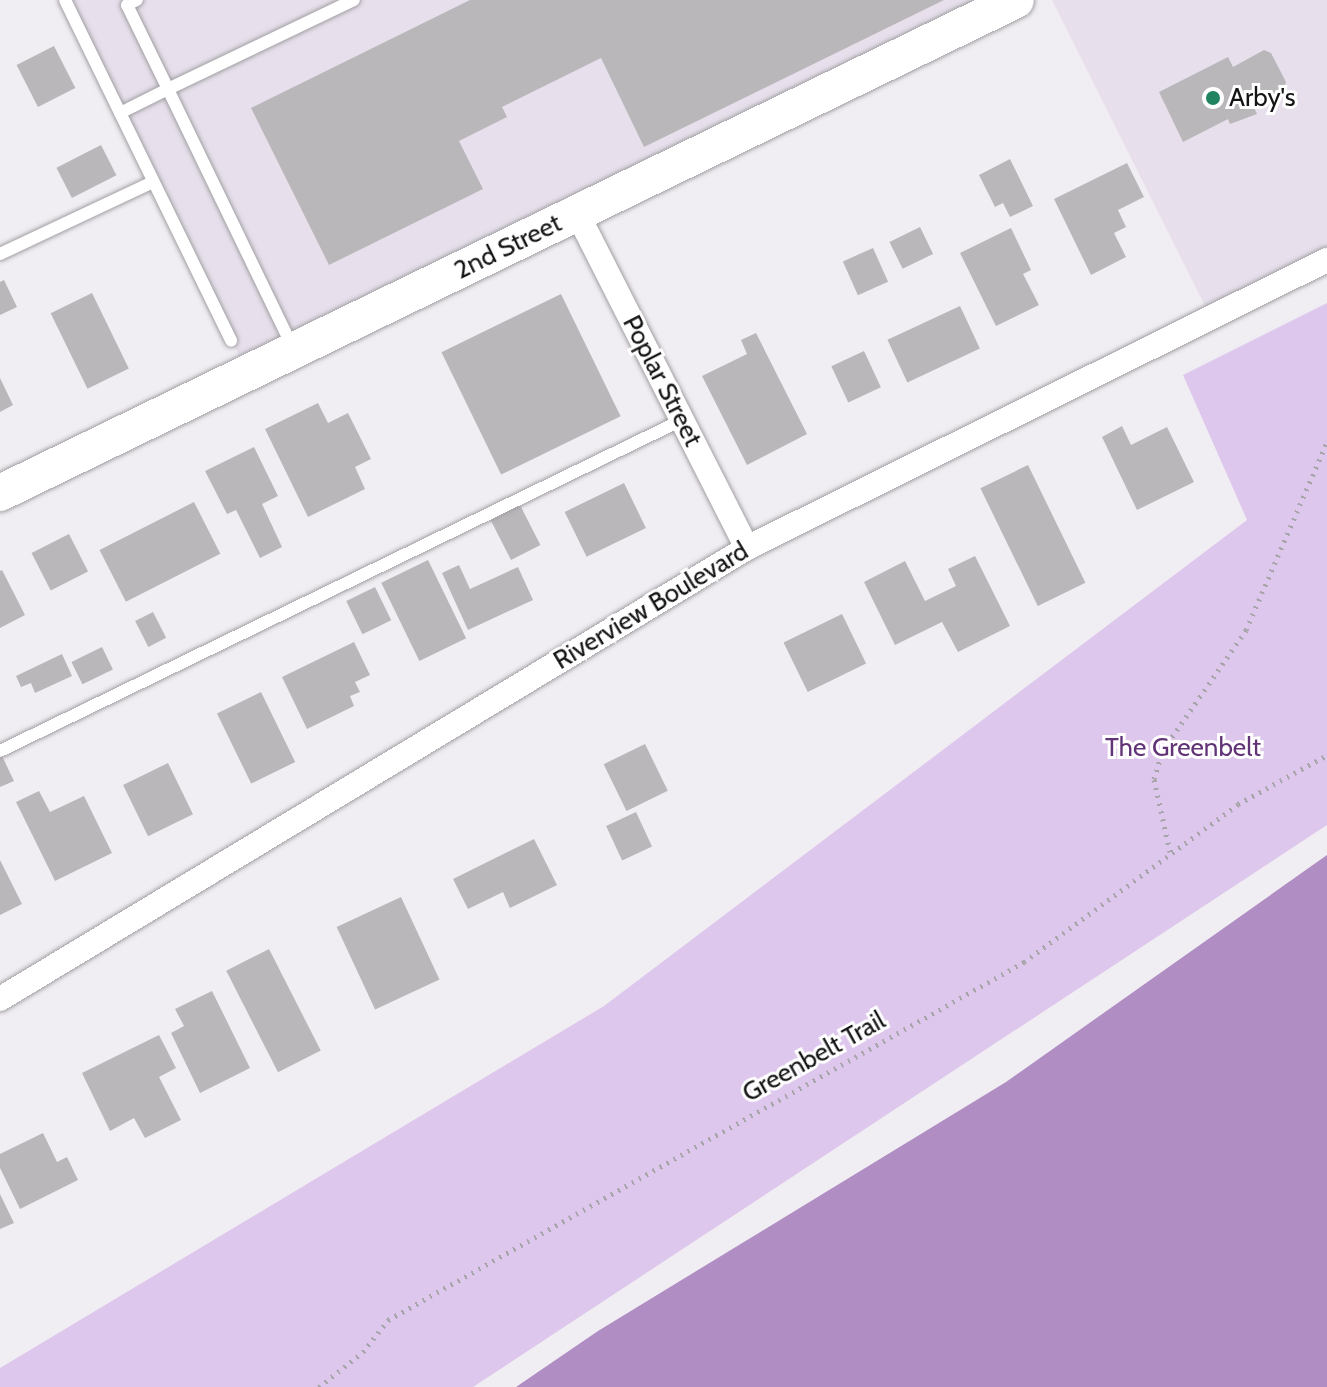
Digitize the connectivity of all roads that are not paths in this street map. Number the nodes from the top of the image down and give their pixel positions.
1 (65, 0) edge
2 (137, 0) edge
3 (354, 0) edge
4 (1016, 0) edge
5 (168, 89) junction
6 (120, 113) junction
7 (153, 182) junction
8 (577, 213) junction
9 (0, 254) edge
10 (1327, 260) edge
11 (231, 341) dead end
12 (294, 350) junction
13 (682, 420) junction
14 (0, 493) edge
15 (747, 548) junction
16 (0, 751) edge
17 (0, 999) edge

1 - 6 lane
2 - 5 lane
3 - 5 lane
4 - 8 street, 2nd Street
5 - 6 lane
5 - 12 lane
6 - 7 lane
7 - 9 lane
7 - 11 lane
8 - 12 street, 2nd Street
8 - 13 street, Poplar Street
10 - 15 street, Riverview Boulevard
12 - 14 street, 2nd Street
13 - 15 street, Poplar Street
13 - 16 lane
15 - 17 street, Riverview Boulevard

